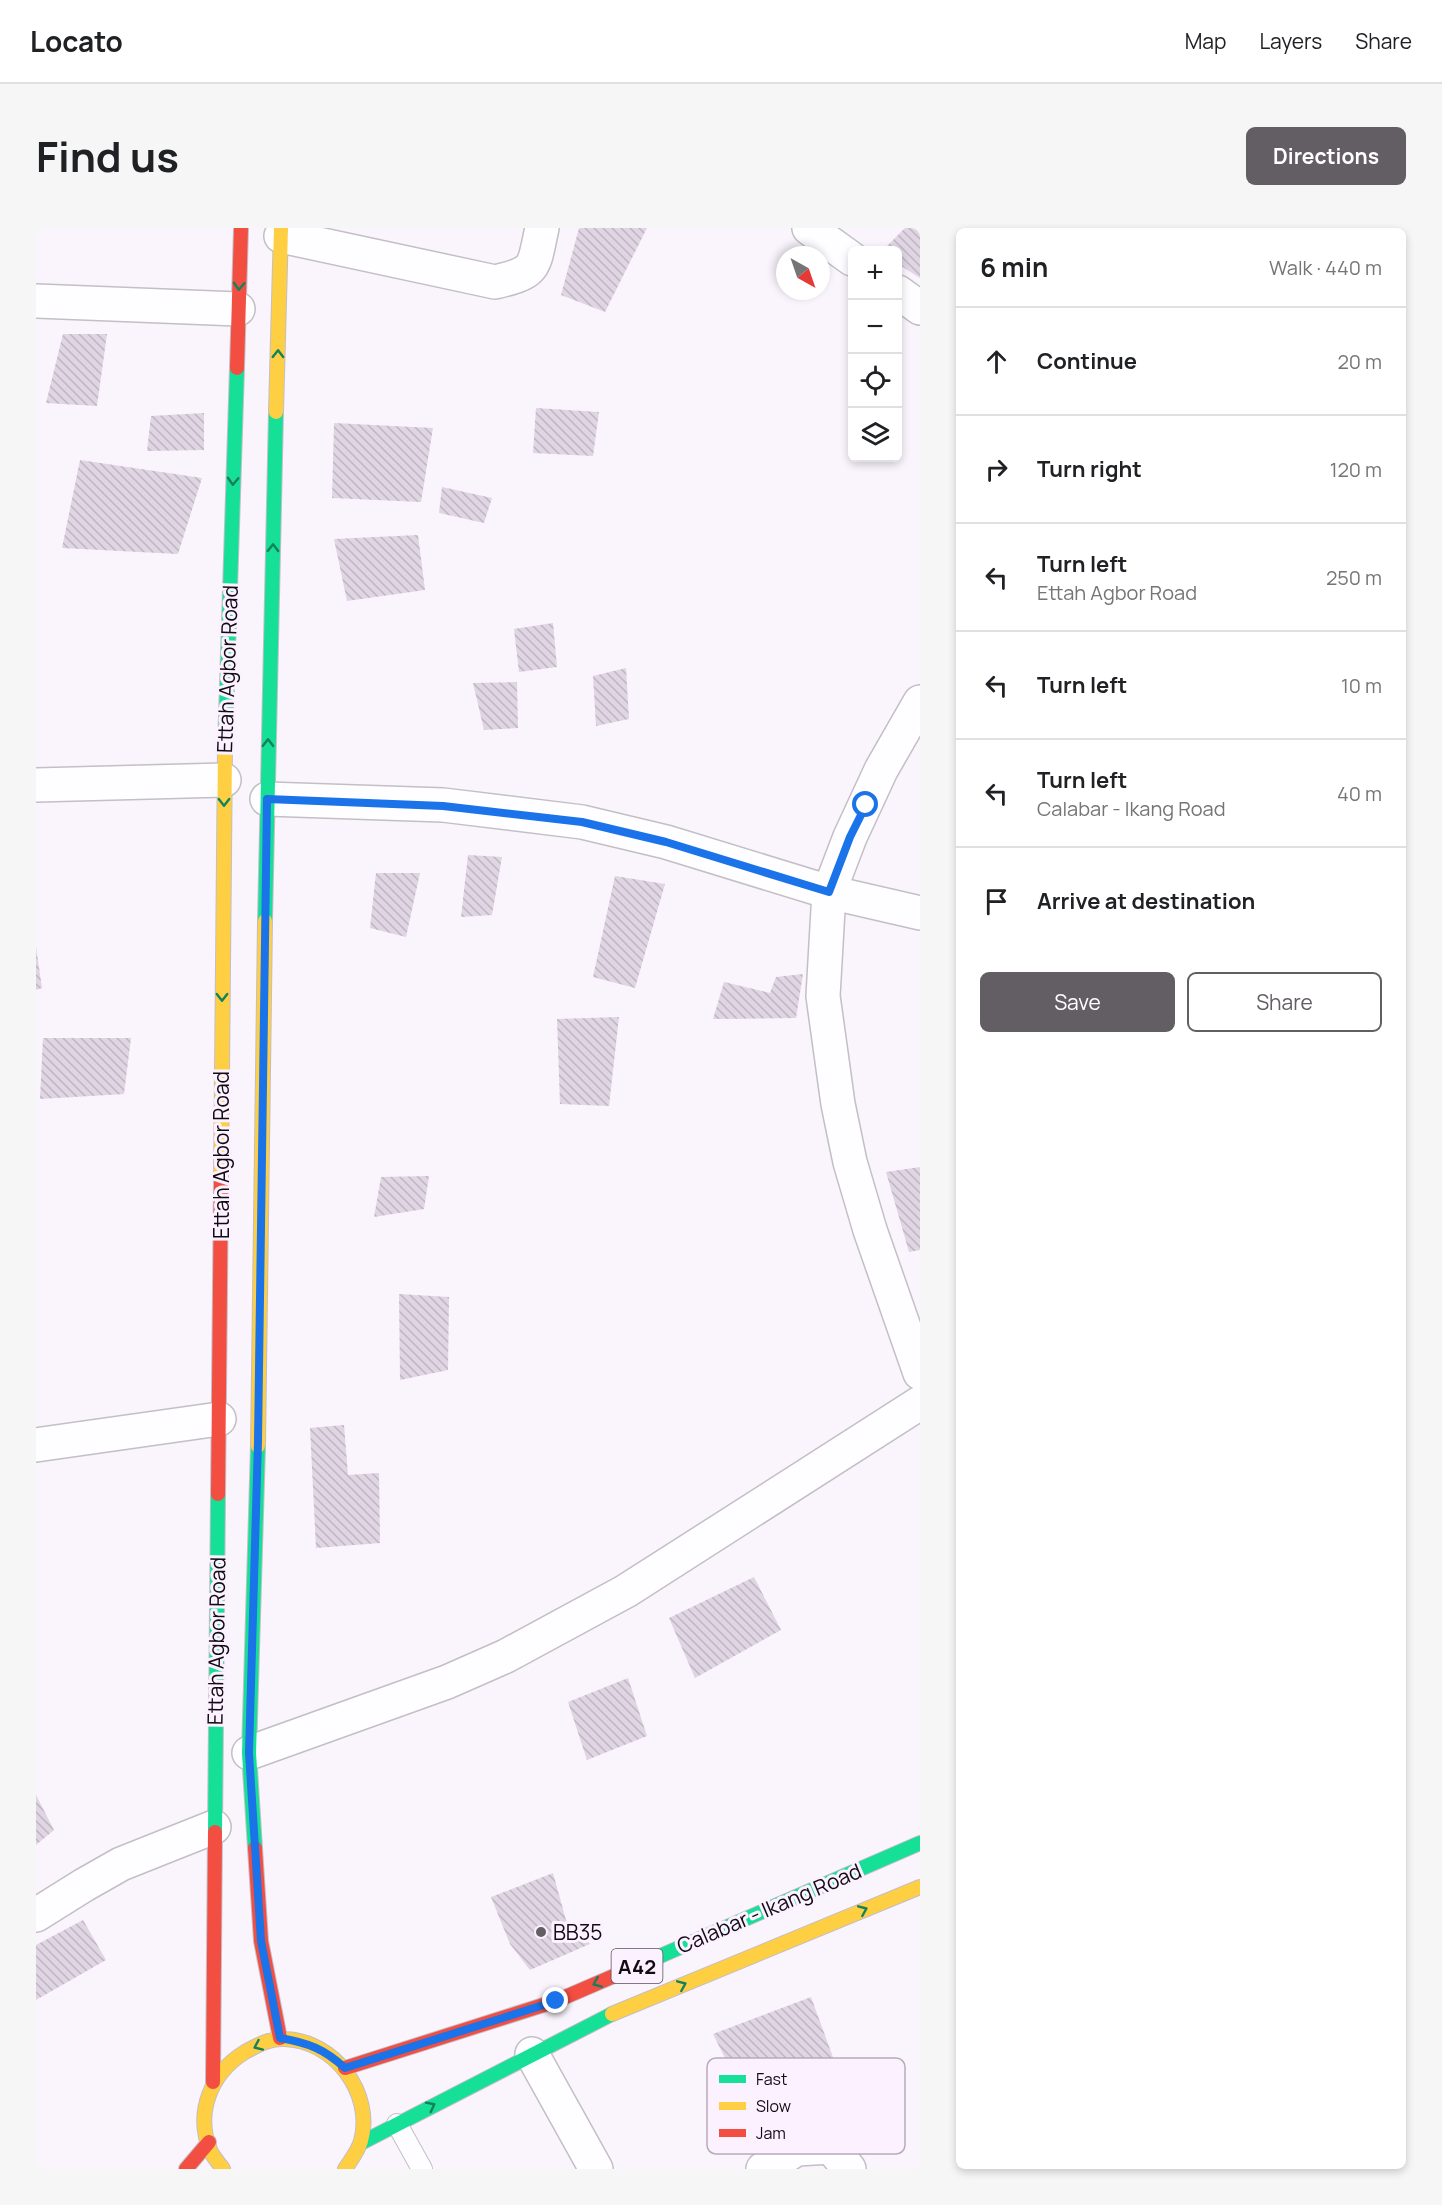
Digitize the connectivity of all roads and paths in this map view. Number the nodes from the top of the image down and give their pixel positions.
1 (241, 228) edge
2 (542, 228) edge
3 (809, 228) edge
4 (281, 232) edge
5 (848, 257) edge
6 (902, 295) edge
7 (36, 301) edge
8 (920, 308) edge
9 (238, 309) junction
10 (920, 702) edge
11 (224, 780) junction
12 (36, 785) edge
13 (267, 799) junction
14 (829, 892) junction
15 (920, 913) edge
16 (920, 1373) edge
17 (920, 1403) edge
18 (219, 1419) junction
19 (36, 1445) edge
20 (249, 1753) junction
21 (214, 1827) junction
22 (920, 1843) edge
23 (920, 1887) edge
24 (36, 1915) edge
25 (280, 2038) junction
26 (532, 2054) junction
27 (345, 2068) junction
28 (213, 2082) junction
29 (397, 2124) junction
30 (209, 2142) junction
31 (361, 2143) junction
32 (788, 2154) edge
33 (837, 2154) edge
34 (186, 2169) edge
35 (223, 2169) edge
36 (345, 2169) edge
37 (422, 2169) edge
38 (596, 2169) edge
39 (763, 2169) edge
40 (849, 2169) edge

1 -> 9 main road, Ettah Agbor Road
2 - 4 street
3 - 5 street
13 -> 4 main road, Ettah Agbor Road
6 - 8 street
7 - 9 street
9 -> 11 main road, Ettah Agbor Road
10 - 14 street
11 - 12 street
11 -> 18 main road, Ettah Agbor Road
13 - 14 street
13 - 20 main road, Ettah Agbor Road
14 - 15 street
14 - 16 street
17 - 20 street
18 - 19 street
18 - 21 main road, Ettah Agbor Road
20 - 25 main road, Ettah Agbor Road
21 - 24 street
21 - 28 main road, Ettah Agbor Road
22 -> 27 main road, Calabar - Ikang Road / A42
26 -> 23 main road, Calabar - Ikang Road / A42
25 - 27 main road
25 -> 28 main road
29 -> 26 main road, Calabar - Ikang Road / A42
26 - 38 street
27 - 31 main road
28 - 30 main road
29 - 31 main road, Calabar - Ikang Road / A42
29 - 37 lane
30 - 34 main road
30 - 35 main road
31 - 36 main road
32 - 39 street
33 - 40 street

